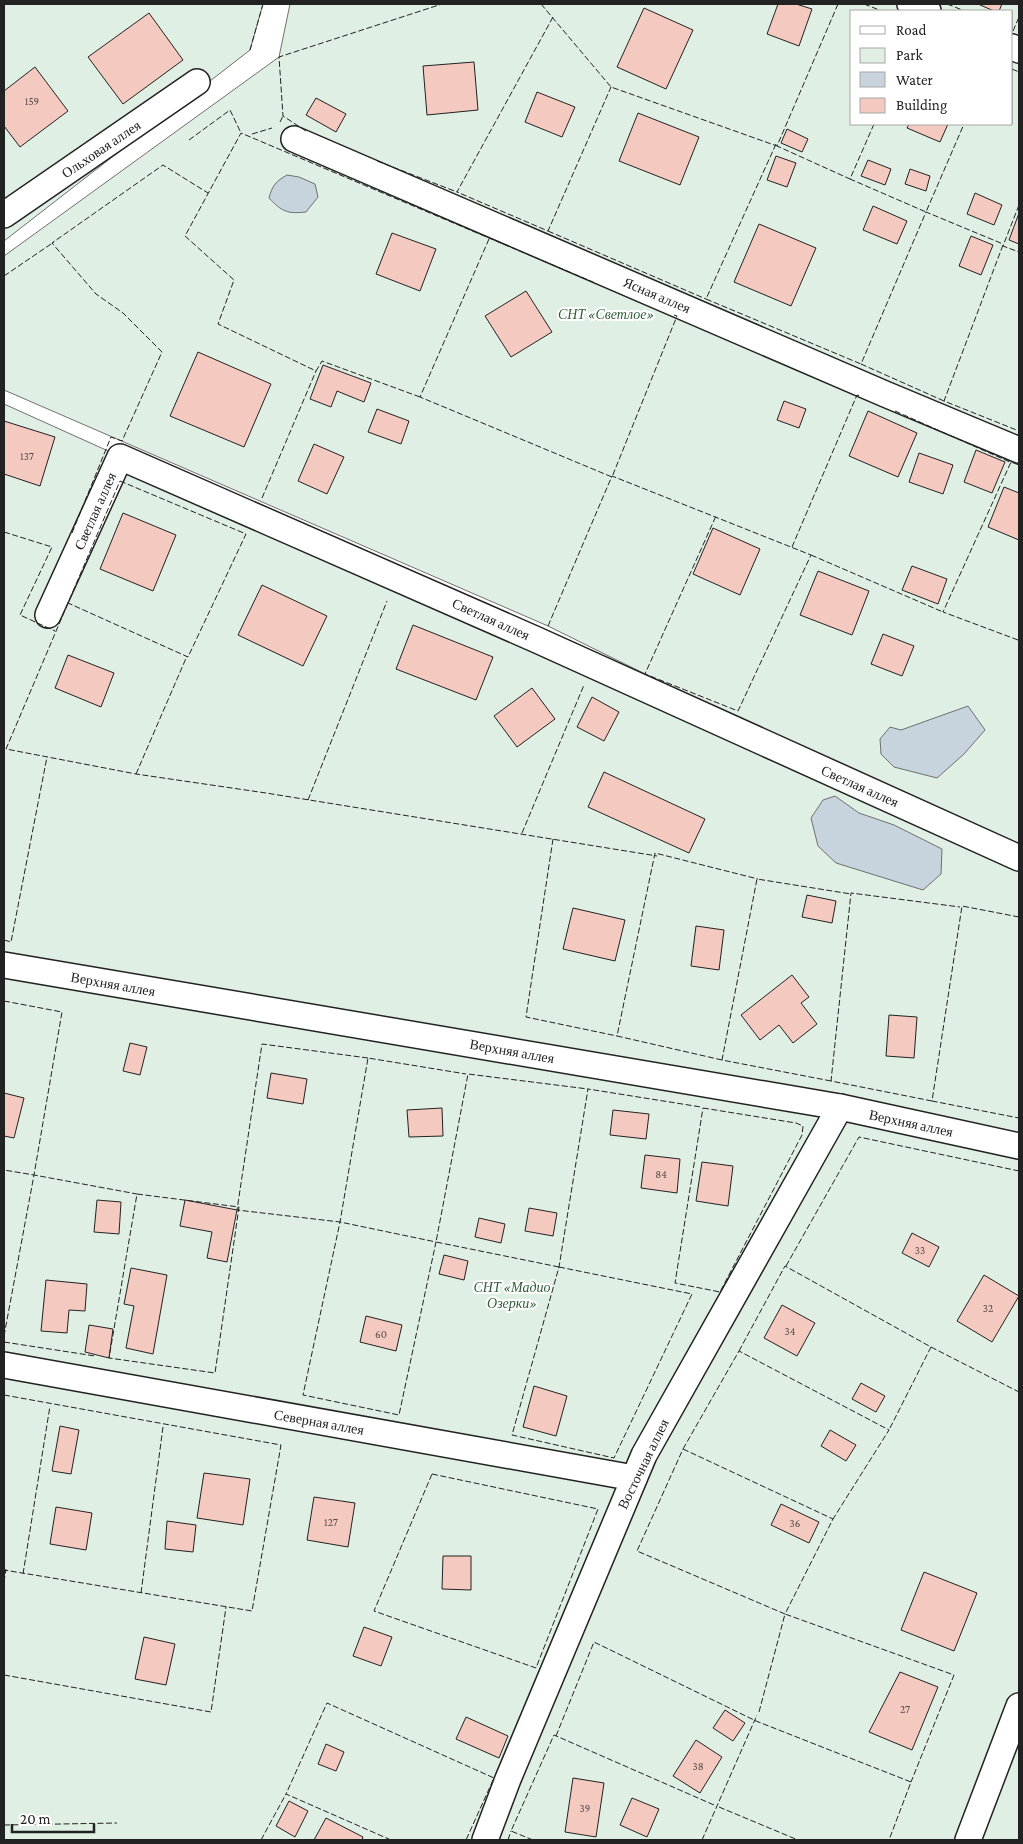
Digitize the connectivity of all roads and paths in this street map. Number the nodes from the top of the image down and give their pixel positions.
1 (910, 4) edge
2 (925, 10) edge
3 (196, 82) dead end
4 (294, 139) dead end
5 (4, 215) edge
6 (1019, 450) edge
7 (48, 615) dead end
8 (1019, 858) edge
9 (4, 965) edge
10 (840, 1107) junction
11 (1019, 1146) edge
12 (4, 1365) edge
13 (634, 1478) junction
14 (1019, 1706) edge
15 (485, 1840) edge
16 (968, 1840) edge

1 - 2 street
3 - 5 street, Ольховая аллея
4 - 6 street, Ясная аллея
7 - 8 street, Светлая аллея
9 - 10 street, Верхняя аллея
10 - 11 street, Верхняя аллея
10 - 13 street, Восточная аллея
12 - 13 street, Северная аллея
13 - 15 street, Восточная аллея
14 - 16 street

